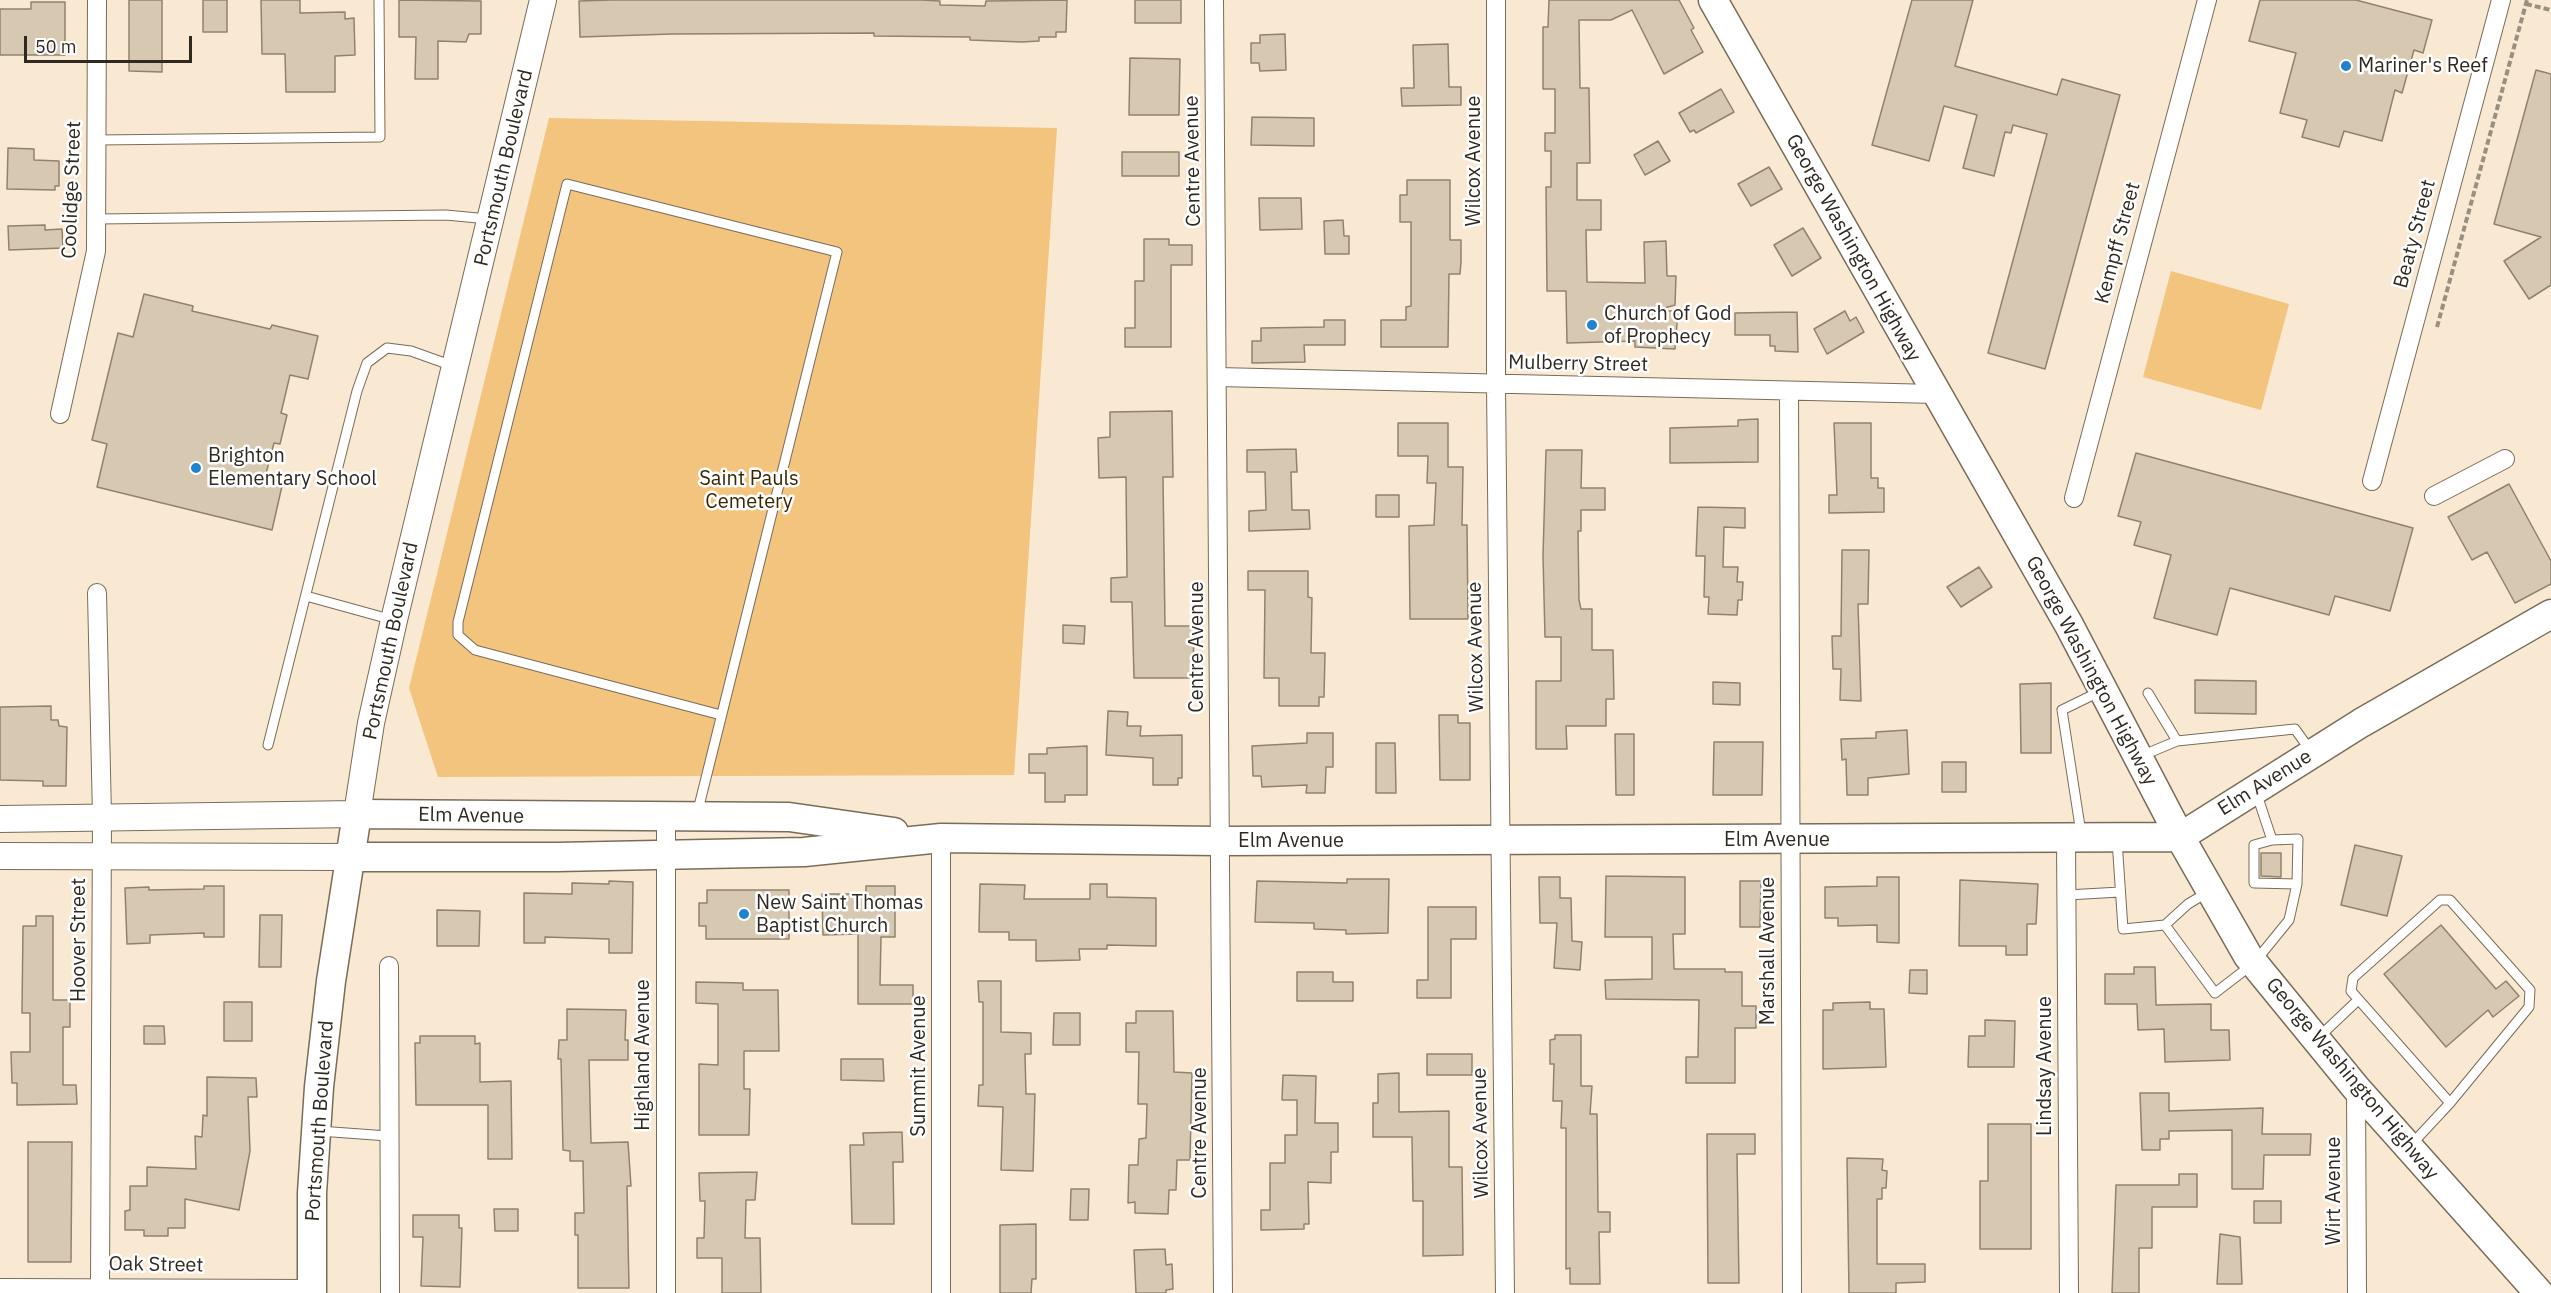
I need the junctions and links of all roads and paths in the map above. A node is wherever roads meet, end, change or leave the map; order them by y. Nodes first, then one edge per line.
1 (97, 0) edge
2 (380, 0) edge
3 (543, 0) edge
4 (1214, 0) edge
5 (1496, 0) edge
6 (1713, 0) edge
7 (2207, 0) edge
8 (2501, 0) edge
9 (2527, 2) edge
10 (2551, 10) edge
11 (97, 140) junction
12 (98, 219) junction
13 (492, 220) junction
14 (2437, 327) dead end
15 (455, 367) junction
16 (1218, 377) junction
17 (1496, 384) junction
18 (1789, 392) junction
19 (1936, 394) junction
20 (60, 414) dead end
21 (2505, 459) dead end
22 (2372, 481) dead end
23 (2434, 496) dead end
24 (2074, 498) dead end
25 (97, 593) dead end
26 (306, 596) junction
27 (2551, 614) edge
28 (394, 620) junction
29 (2103, 691) junction
30 (2148, 693) dead end
31 (722, 715) junction
32 (2177, 741) junction
33 (268, 745) dead end
34 (2313, 753) junction
35 (2139, 758) junction
36 (2255, 790) junction
37 (357, 814) junction
38 (102, 816) junction
39 (666, 816) junction
40 (696, 816) junction
41 (0, 819) edge
42 (2116, 837) junction
43 (2180, 837) junction
44 (941, 838) junction
45 (2074, 838) junction
46 (1501, 840) junction
47 (1790, 840) junction
48 (2272, 840) junction
49 (1221, 842) junction
50 (666, 855) junction
51 (0, 856) edge
52 (350, 857) junction
53 (102, 858) junction
54 (2297, 884) junction
55 (2211, 891) junction
56 (2120, 892) junction
57 (2067, 895) junction
58 (2165, 925) junction
59 (2253, 963) junction
60 (389, 966) dead end
61 (2357, 1001) junction
62 (2317, 1040) junction
63 (2356, 1088) junction
64 (2450, 1103) junction
65 (316, 1131) junction
66 (388, 1136) junction
67 (2409, 1147) junction
68 (100, 1287) junction
69 (0, 1288) edge
70 (312, 1291) edge
71 (390, 1293) edge
72 (666, 1293) edge
73 (941, 1293) edge
74 (1223, 1293) edge
75 (1505, 1293) edge
76 (1792, 1293) edge
77 (2069, 1293) edge
78 (2357, 1293) edge
79 (2539, 1293) edge

1 - 11 street, Coolidge Street
2 - 11 lane
3 - 13 main road, Portsmouth Boulevard
4 - 16 street, Centre Avenue
5 - 17 street, Wilcox Avenue
6 - 19 main road, George Washington Highway
7 - 24 street, Kempff Street
8 - 22 street, Beaty Street
9 - 10 path
9 - 14 path
11 - 12 street, Coolidge Street
12 - 13 lane
12 - 20 street, Coolidge Street
13 - 15 main road, Portsmouth Boulevard
15 - 26 lane
15 - 28 main road, Portsmouth Boulevard
16 - 17 street, Mulberry Street
16 - 49 street, Centre Avenue
17 - 18 street, Mulberry Street
17 - 46 street, Wilcox Avenue
18 - 19 street, Mulberry Street
18 - 47 street, Marshall Avenue
19 - 29 main road, George Washington Highway
21 - 23 street
25 - 38 street, Hoover Street
26 - 28 lane
26 - 33 lane
27 - 34 main road, Elm Avenue
28 - 37 main road, Portsmouth Boulevard
29 - 35 main road, George Washington Highway
29 - 45 lane
30 - 32 lane
31 - 31 lane
31 - 40 lane
32 - 34 lane
32 - 35 lane
34 - 36 main road, Elm Avenue
35 - 43 main road, George Washington Highway
36 - 43 main road, Elm Avenue
36 - 48 lane
37 - 38 main road, Elm Avenue
37 - 39 main road, Elm Avenue
37 - 52 main road, Portsmouth Boulevard
38 - 41 main road, Elm Avenue
38 - 53 street, Hoover Street
39 - 40 main road, Elm Avenue
39 - 50 street, Highland Avenue
40 - 44 main road, Elm Avenue
42 - 43 main road, Elm Avenue
42 - 45 main road, Elm Avenue
42 - 56 lane
43 - 55 main road, George Washington Highway
44 - 49 main road, Elm Avenue
44 - 50 main road, Elm Avenue
44 - 73 street, Summit Avenue
45 - 47 main road, Elm Avenue
45 - 57 street, Lindsay Avenue
46 - 47 main road, Elm Avenue
46 - 49 main road, Elm Avenue
46 - 75 street, Wilcox Avenue
47 - 76 street, Marshall Avenue
48 - 54 lane
48 - 54 lane
49 - 74 street, Centre Avenue
50 - 52 main road, Elm Avenue
50 - 72 street, Highland Avenue
51 - 53 main road, Elm Avenue
52 - 53 main road, Elm Avenue
52 - 65 main road, Portsmouth Boulevard
53 - 68 street, Hoover Street
54 - 59 lane
55 - 58 lane
55 - 59 main road, George Washington Highway
56 - 57 lane
56 - 58 lane
57 - 77 street, Lindsay Avenue
58 - 59 lane
59 - 62 main road, George Washington Highway
60 - 66 street
61 - 62 lane
61 - 64 lane
61 - 64 lane
62 - 63 main road, George Washington Highway
63 - 67 main road, George Washington Highway
63 - 78 street, Wirt Avenue
64 - 67 lane
65 - 66 lane
65 - 70 main road, Portsmouth Boulevard
66 - 71 street
67 - 79 main road, George Washington Highway
68 - 69 street, Oak Street
68 - 70 street, Oak Street

